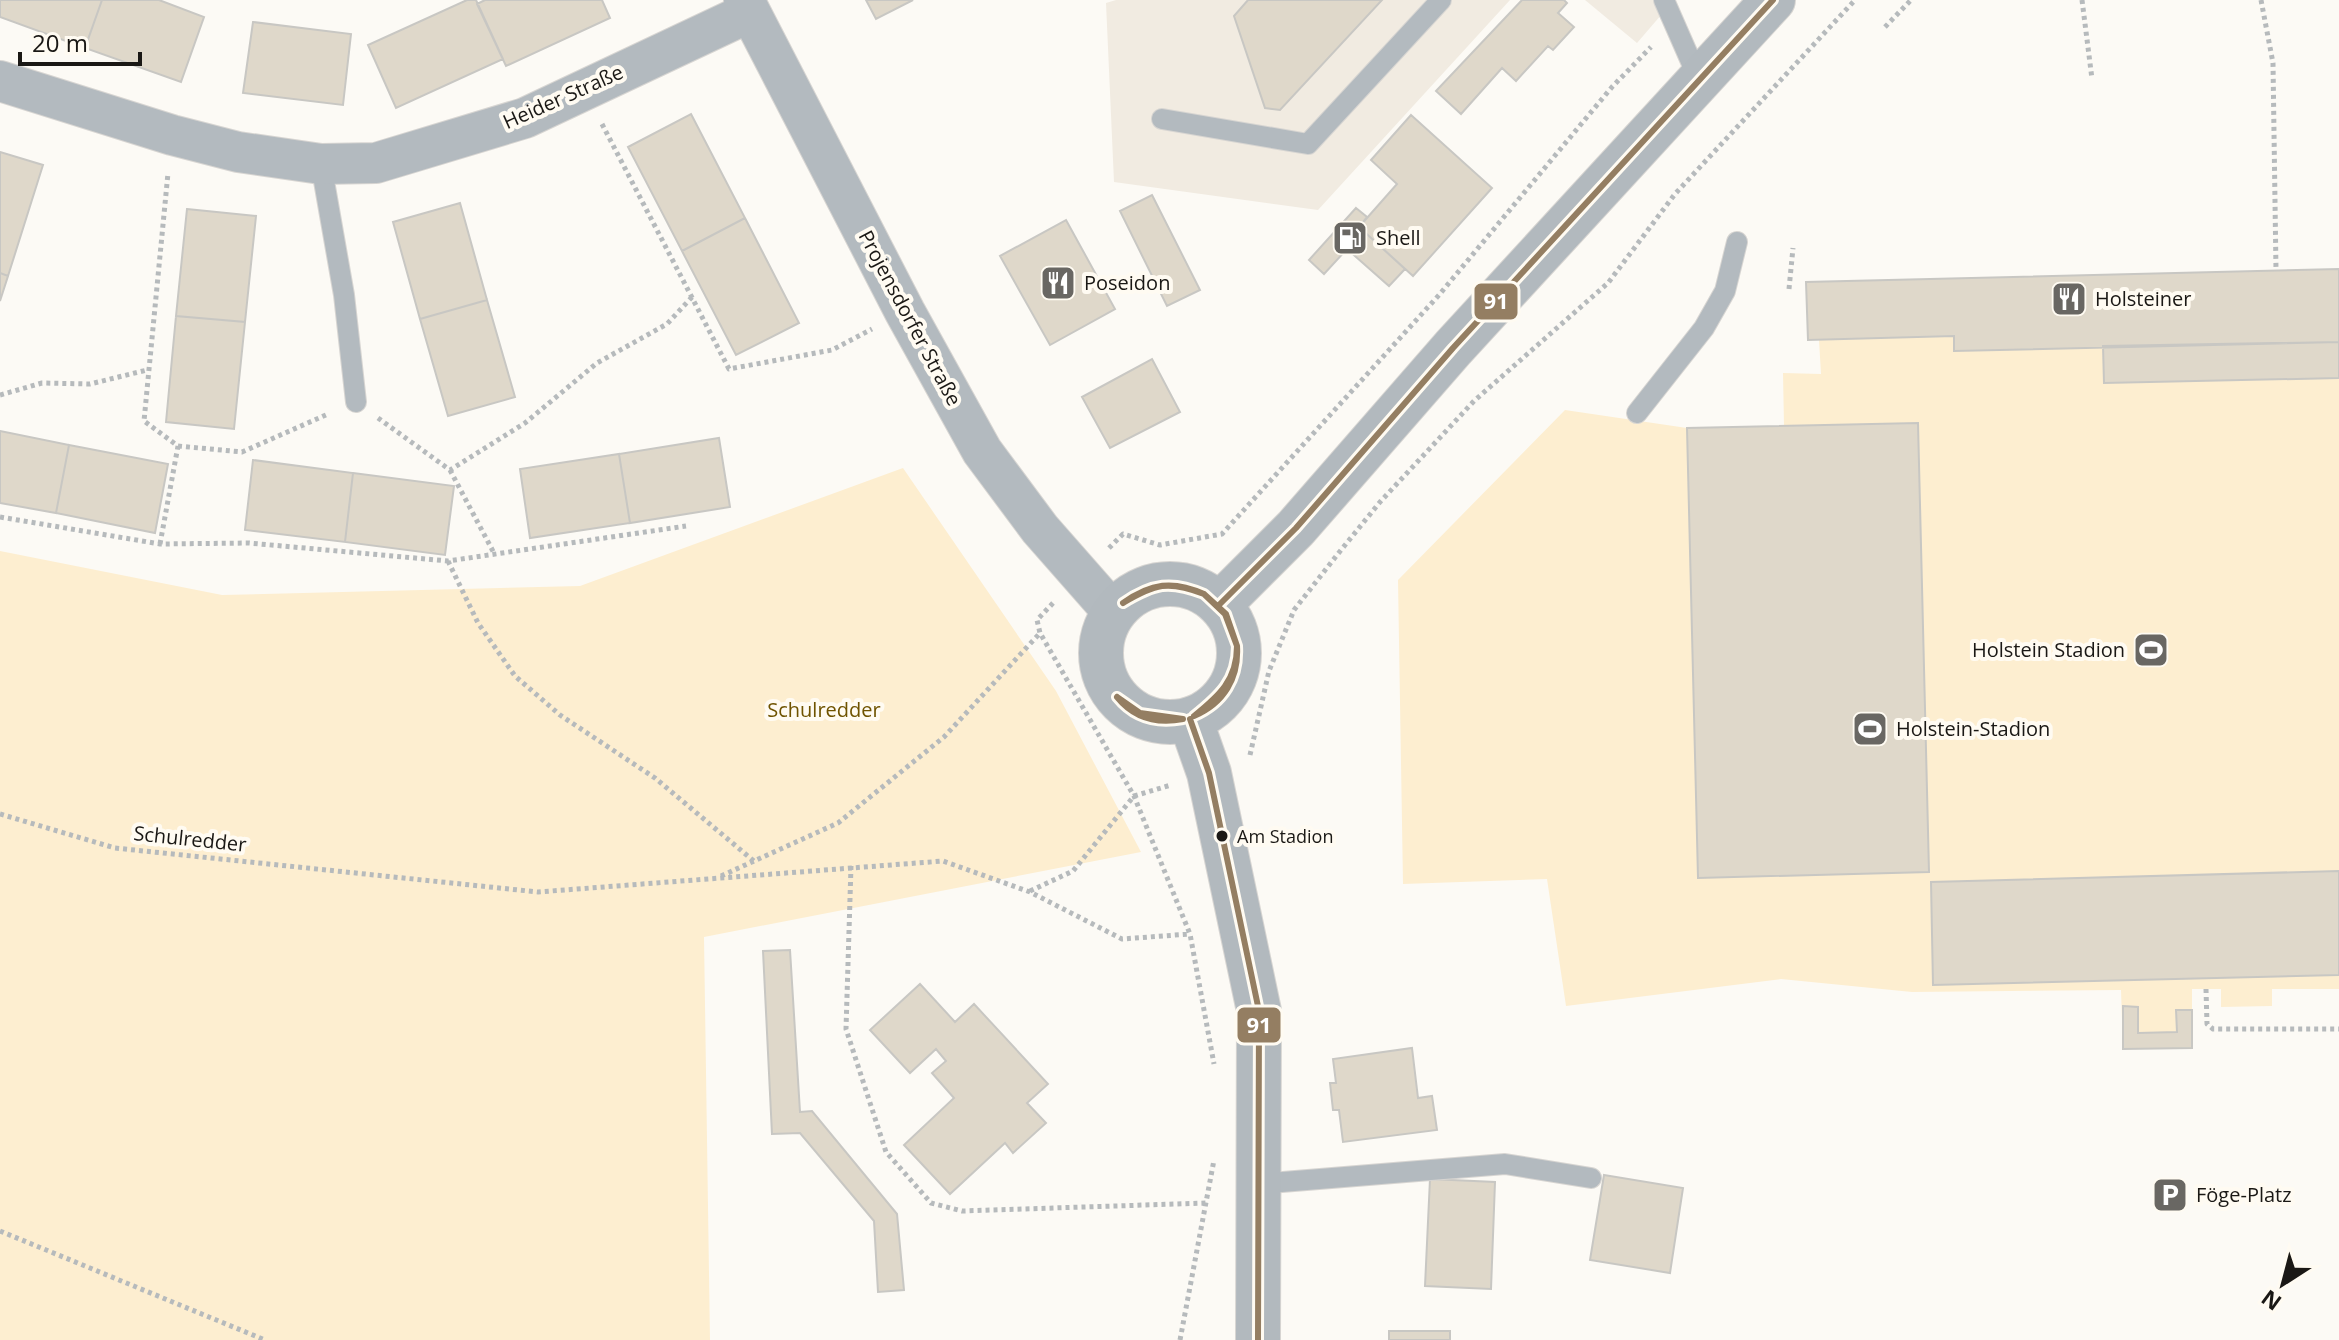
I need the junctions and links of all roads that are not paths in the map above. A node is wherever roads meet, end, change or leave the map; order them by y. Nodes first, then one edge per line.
1 (1441, 0) edge
2 (1664, 0) edge
3 (1773, 0) edge
4 (747, 6) edge
5 (0, 81) edge
6 (1700, 82) junction
7 (1162, 119) dead end
8 (321, 164) junction
9 (1737, 242) dead end
10 (356, 402) road end
11 (1637, 413) dead end
12 (1220, 604) junction
13 (1113, 612) junction
14 (1190, 719) junction
15 (1591, 1178) dead end
16 (1258, 1184) junction
17 (1250, 1339) edge

1 - 7 lane
2 - 6 lane
3 - 6 street
4 - 8 street, Heider Straße
4 - 13 street, Projensdorfer Straße
5 - 8 street, Heider Straße
6 - 12 street
8 - 10 lane
9 - 11 lane
12 - 13 street
12 - 14 street
13 - 14 street
14 - 16 street
15 - 16 lane
16 - 17 street

